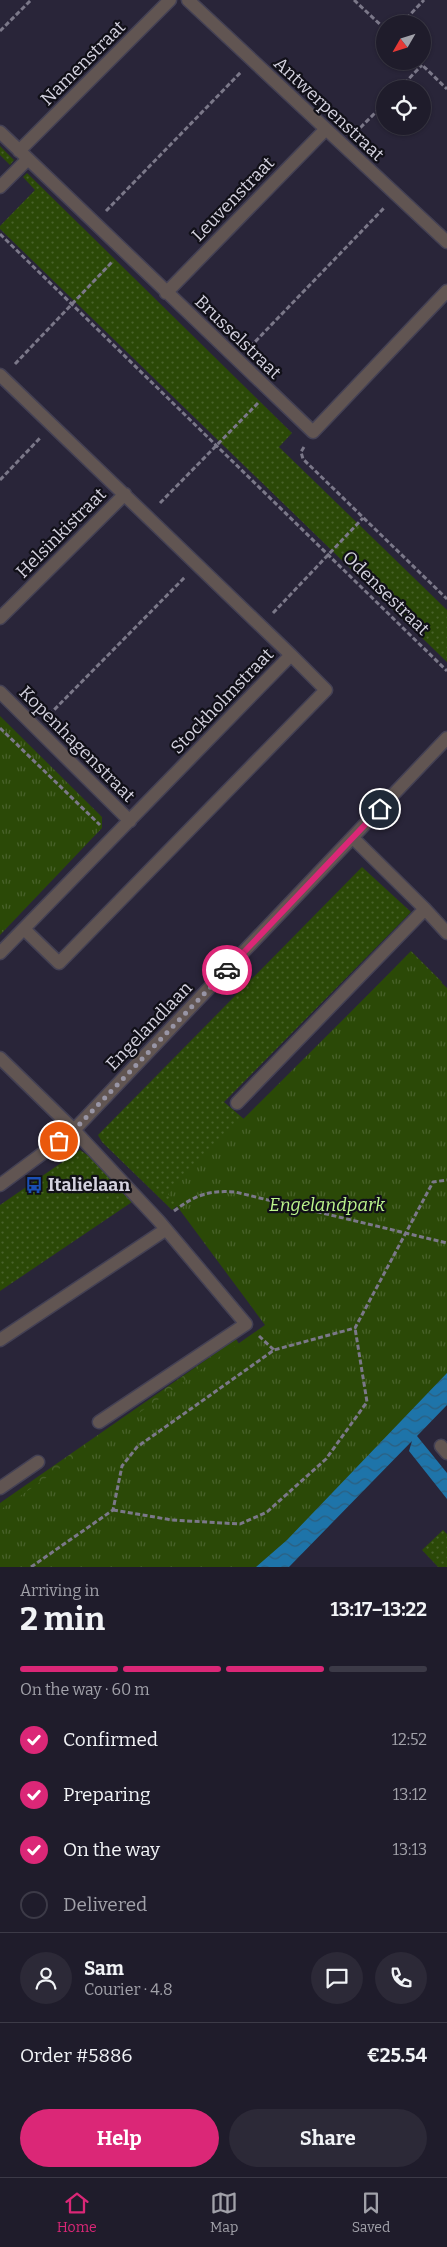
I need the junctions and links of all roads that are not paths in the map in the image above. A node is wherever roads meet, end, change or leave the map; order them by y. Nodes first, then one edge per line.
1 (170, 0) edge
2 (188, 0) edge
3 (325, 130) junction
4 (0, 132) edge
5 (24, 155) junction
6 (0, 187) edge
7 (447, 242) edge
8 (447, 291) edge
9 (166, 292) junction
10 (1, 376) edge
11 (125, 494) junction
12 (0, 618) edge
13 (291, 655) junction
14 (0, 692) edge
15 (447, 738) edge
16 (130, 820) junction
17 (353, 838) junction
18 (426, 909) junction
19 (24, 929) junction
20 (447, 933) edge
21 (0, 953) edge
22 (0, 1058) edge
23 (237, 1103) dead end
24 (74, 1130) junction
25 (0, 1185) edge
26 (162, 1226) junction
27 (0, 1340) edge
28 (99, 1422) dead end
29 (38, 1462) dead end
30 (0, 1488) edge

1 - 5 street, Namenstraat
2 - 3 street, Antwerpenstraat
3 - 7 street, Antwerpenstraat
3 - 9 street, Leuvenstraat
4 - 5 street, Brusselstraat
5 - 6 street, Namenstraat
5 - 9 street, Brusselstraat
8 - 9 street, Brusselstraat
10 - 11 street, Stockholmstraat
11 - 12 street, Helsinkistraat
11 - 13 street, Stockholmstraat
13 - 16 street, Stockholmstraat
13 - 19 street
14 - 16 street, Kopenhagenstraat
15 - 17 street, Engelandlaan
16 - 19 street, Stockholmstraat
17 - 18 street
17 - 24 street, Engelandlaan
18 - 20 street
18 - 23 street
19 - 21 street, Stockholmstraat
22 - 24 street
24 - 25 street, Engelandlaan
24 - 26 street
26 - 27 street
26 - 28 street
29 - 30 street

